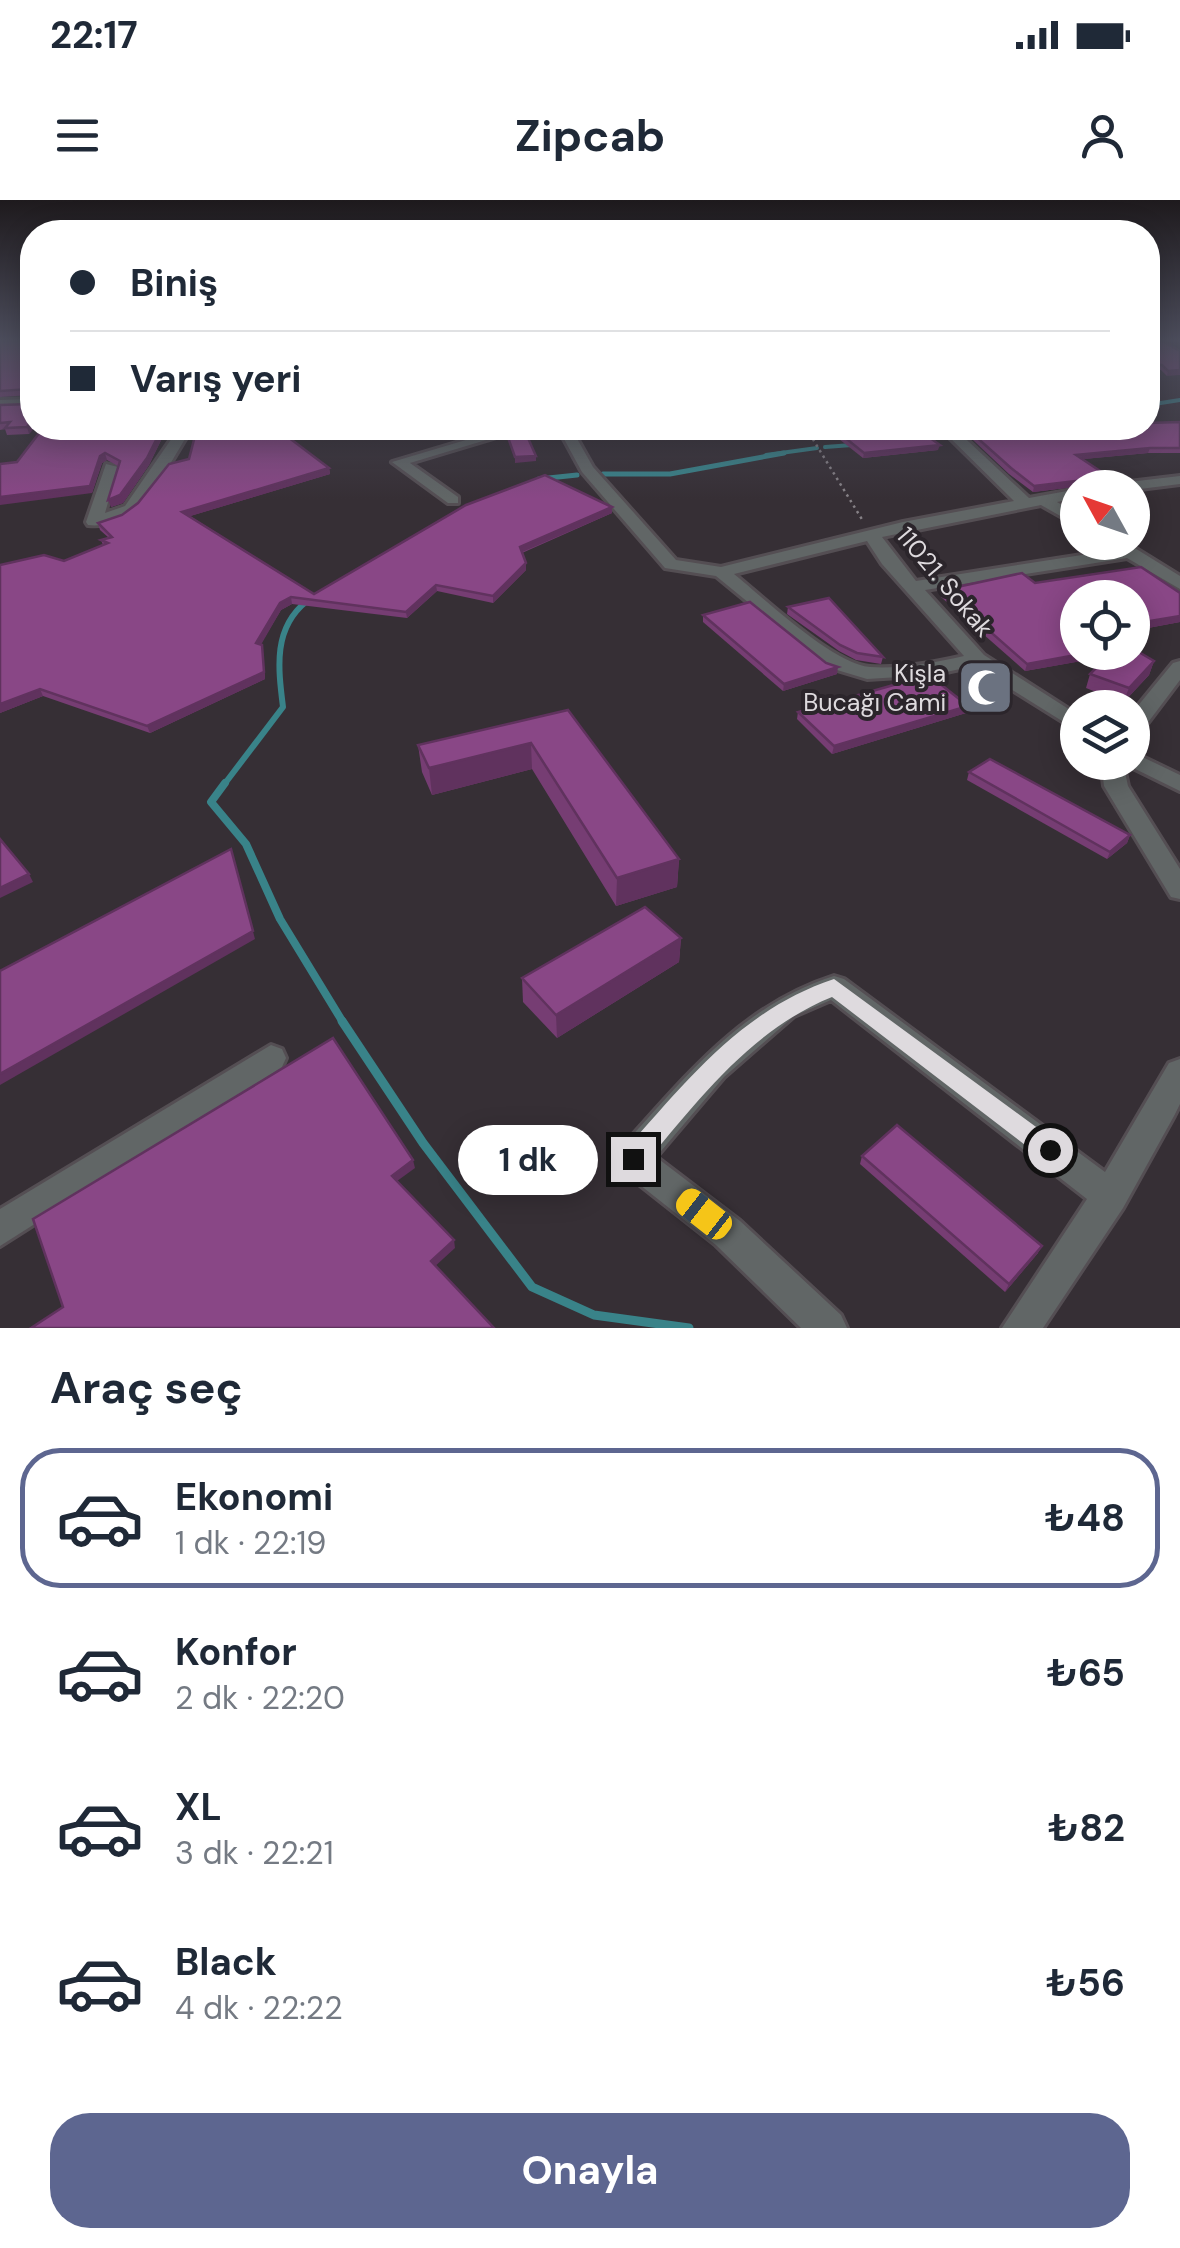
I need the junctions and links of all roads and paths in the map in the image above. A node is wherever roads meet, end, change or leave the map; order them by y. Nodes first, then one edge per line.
1 (176, 440) edge
2 (477, 440) edge
3 (571, 440) edge
4 (812, 440) edge
5 (959, 440) edge
6 (112, 468) edge
7 (1180, 480) edge
8 (1150, 484) edge
9 (1060, 495) edge
10 (1032, 499) junction
11 (454, 500) dead end
12 (1060, 512) edge
13 (874, 538) junction
14 (1084, 560) edge
15 (1141, 560) edge
16 (722, 572) junction
17 (1180, 584) edge
18 (912, 587) junction
19 (977, 659) junction
20 (1180, 668) edge
21 (1150, 706) edge
22 (1060, 713) edge
23 (1150, 769) edge
24 (1115, 780) edge
25 (1180, 784) edge
26 (1180, 890) edge
27 (272, 1058) dead end
28 (1180, 1072) edge
29 (1111, 1197) junction
30 (0, 1229) edge
31 (828, 1328) edge
32 (1020, 1328) edge

1 - 6 street
2 - 11 street
3 - 16 street
4 - 13 path
5 - 10 street
7 - 8 street
9 - 10 street
10 - 12 street
10 - 13 street
13 - 16 street
13 - 18 street, 11021. Sokak
14 - 18 street
15 - 17 street
16 - 19 street
18 - 19 street, 11021. Sokak
19 - 22 street, 11021. Sokak
20 - 21 street
23 - 25 street
24 - 26 street
27 - 30 street
28 - 29 street
29 - 31 street
29 - 32 street

